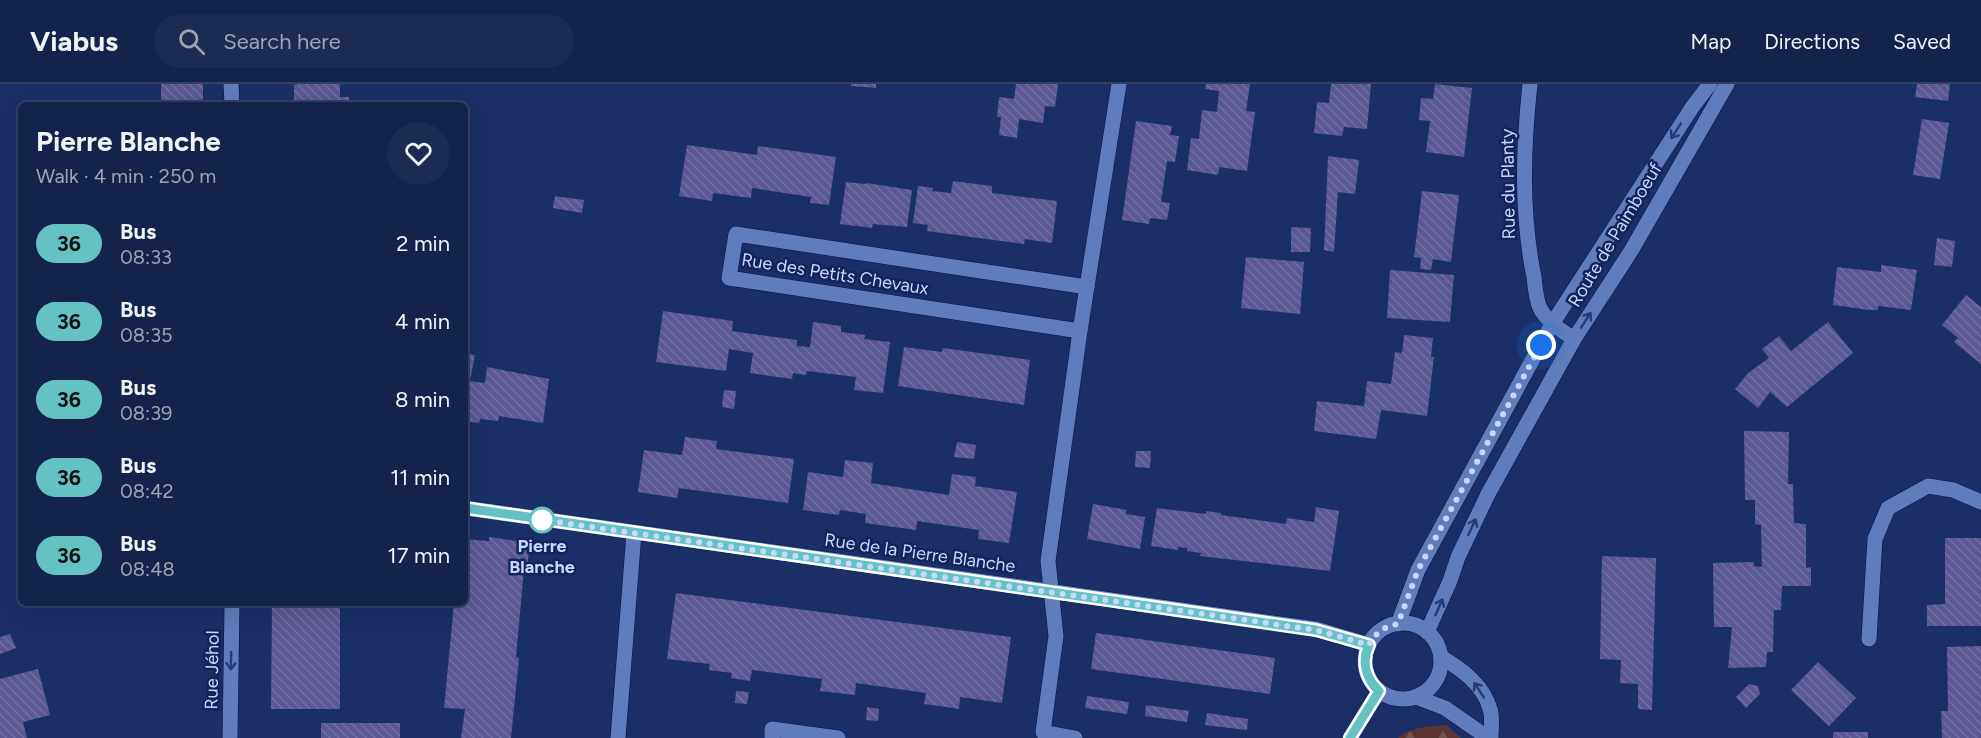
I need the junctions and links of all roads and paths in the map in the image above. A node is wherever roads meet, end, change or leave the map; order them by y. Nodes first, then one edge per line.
1 (231, 84) edge
2 (1119, 84) edge
3 (1530, 84) edge
4 (1710, 84) edge
5 (1727, 84) edge
6 (231, 102) edge
7 (1087, 287) junction
8 (1552, 324) junction
9 (1080, 331) junction
10 (1574, 339) junction
11 (1981, 502) edge
12 (468, 508) edge
13 (634, 533) junction
14 (1051, 591) junction
15 (232, 606) edge
16 (1398, 624) junction
17 (1427, 632) junction
18 (1869, 639) dead end
19 (1369, 645) junction
20 (1441, 657) junction
21 (1379, 691) junction
22 (1416, 697) junction
23 (1041, 735) edge
24 (230, 738) edge
25 (618, 738) edge
26 (772, 738) edge
27 (838, 738) edge
28 (1075, 738) edge
29 (1350, 738) edge
30 (1490, 738) edge

1 - 6 street
2 - 7 street
3 - 8 street, Rue du Planty
4 -> 8 street, Route de Paimboeuf
10 -> 5 street, Route de Paimboeuf
7 - 9 street
7 - 9 street, Rue des Petits Chevaux
8 - 10 street, Rue du Planty
8 - 16 street, Route de Paimboeuf
9 - 14 street
17 -> 10 street, Route de Paimboeuf
11 - 18 street
12 - 13 street, Rue de la Pierre Blanche
13 - 14 street, Rue de la Pierre Blanche
13 - 25 street
14 - 19 street, Rue de la Pierre Blanche
14 - 23 street
15 -> 24 street, Rue Jéhol
16 - 17 street
16 - 19 street
17 - 20 street
19 - 21 street
20 - 22 street
30 -> 20 street
21 - 22 street
21 - 29 street
22 - 30 street
23 - 28 street
26 - 27 street

